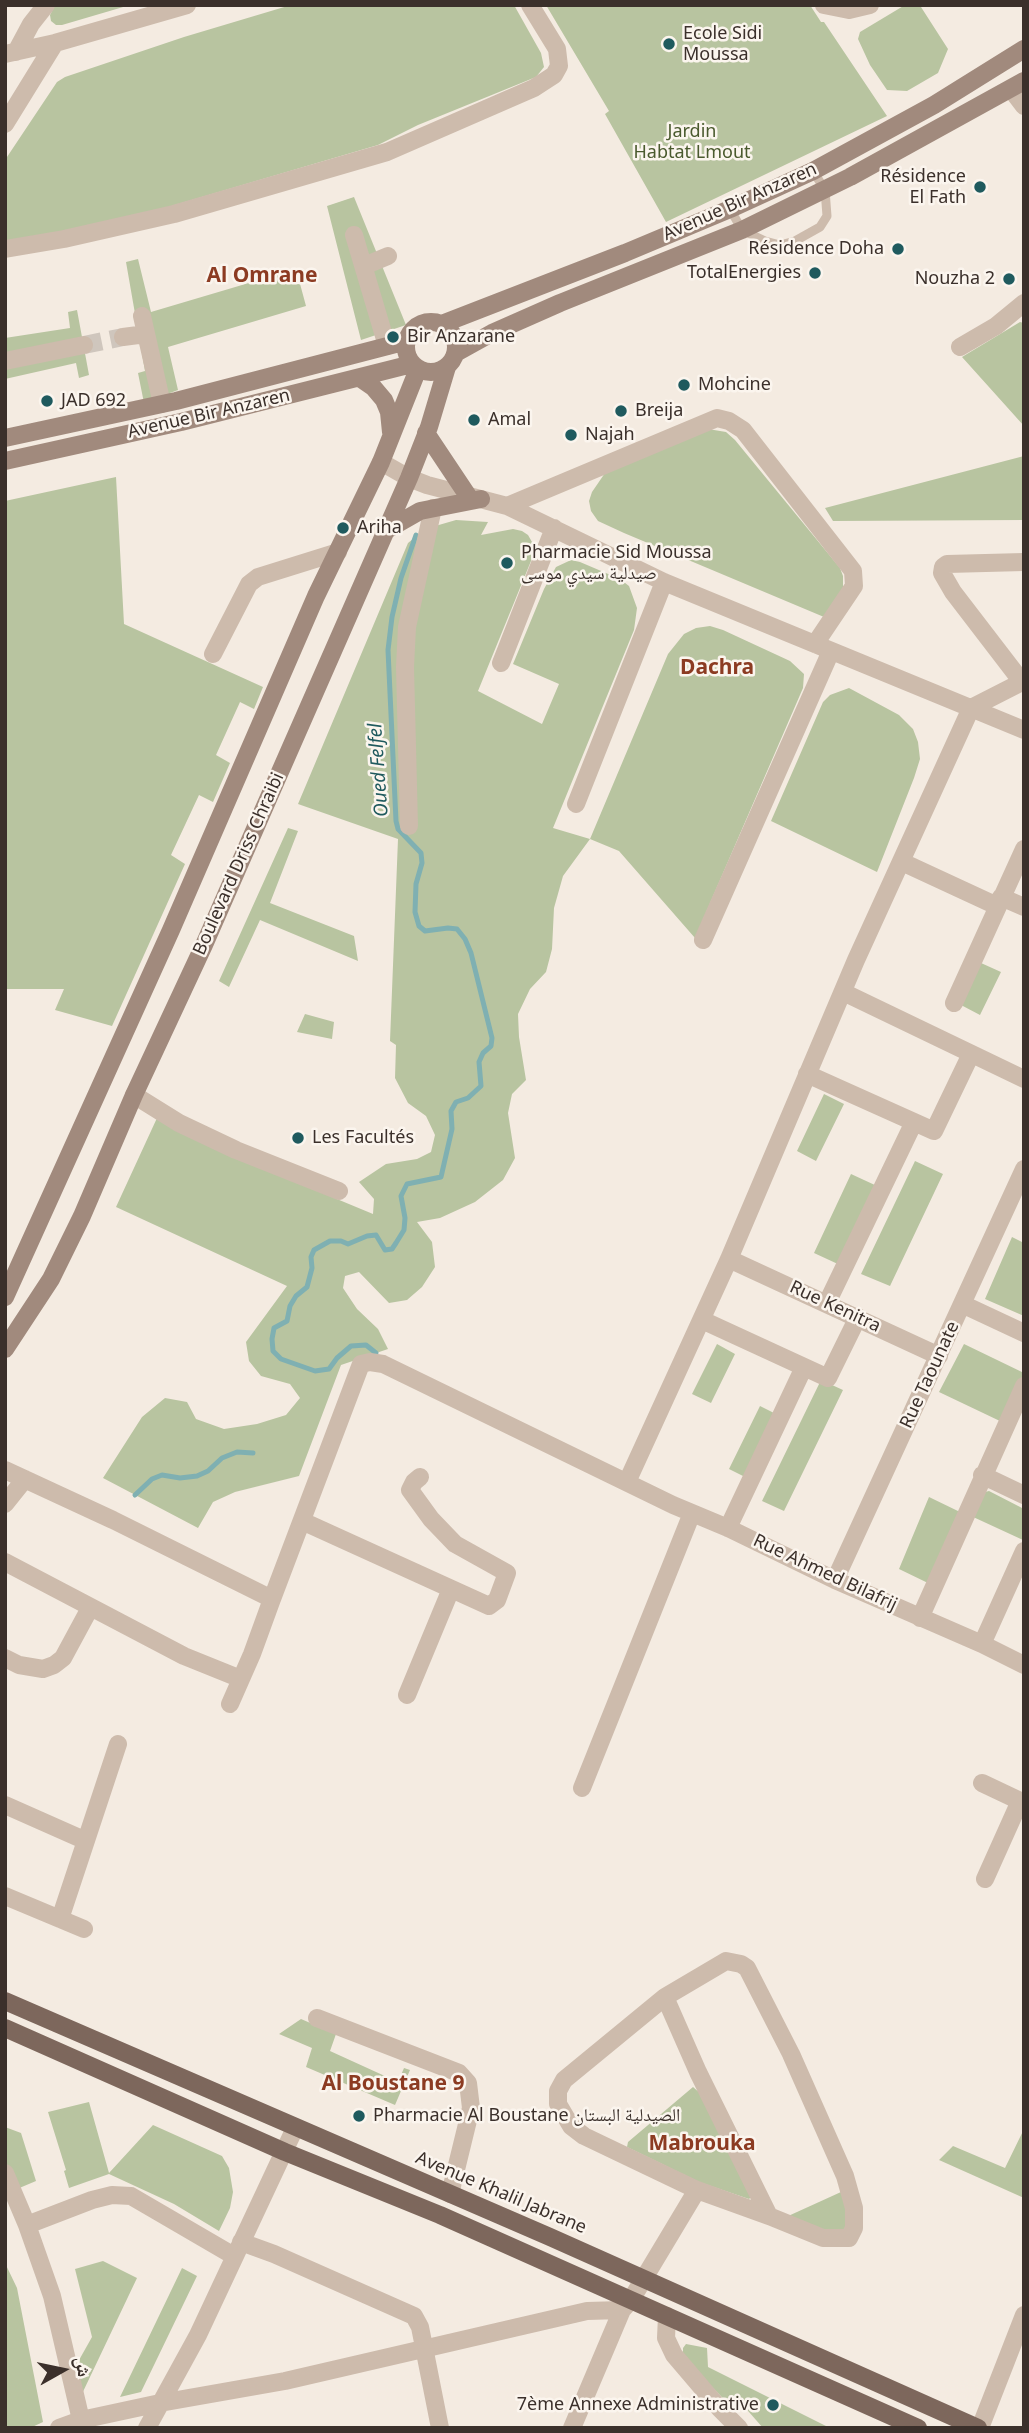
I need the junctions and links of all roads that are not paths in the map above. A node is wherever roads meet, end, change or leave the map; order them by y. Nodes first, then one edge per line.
1 (46, 5) edge
2 (187, 5) edge
3 (530, 5) edge
4 (824, 5) edge
5 (870, 5) edge
6 (149, 11) edge
7 (55, 43) junction
8 (1024, 49) edge
9 (10, 53) edge
10 (1018, 85) edge
11 (1024, 106) edge
12 (5, 124) edge
13 (813, 171) junction
14 (825, 190) junction
15 (730, 209) junction
16 (742, 230) junction
17 (354, 235) dead end
18 (5, 249) edge
19 (388, 256) dead end
20 (363, 266) junction
21 (1024, 303) edge
22 (442, 324) junction
23 (123, 337) tunnel mouth
24 (407, 341) junction
25 (83, 345) tunnel mouth
26 (387, 346) junction
27 (960, 347) dead end
28 (451, 360) junction
29 (5, 361) edge
30 (415, 366) junction
31 (360, 378) junction
32 (162, 404) junction
33 (426, 433) junction
34 (391, 434) junction
35 (5, 438) edge
36 (5, 461) edge
37 (381, 462) junction
38 (409, 478) junction
39 (474, 497) junction
40 (507, 506) junction
41 (433, 508) junction
42 (554, 528) junction
43 (385, 531) junction
44 (338, 552) junction
45 (1024, 562) edge
46 (664, 582) junction
47 (823, 648) junction
48 (213, 654) dead end
49 (501, 663) dead end
50 (1023, 681) edge
51 (971, 708) junction
52 (1024, 730) edge
53 (576, 804) dead end
54 (409, 826) dead end
55 (1024, 849) edge
56 (902, 862) junction
57 (999, 902) junction
58 (1024, 907) edge
59 (704, 940) dead end
60 (842, 992) junction
61 (954, 1003) dead end
62 (971, 1054) junction
63 (807, 1074) junction
64 (1024, 1079) edge
65 (134, 1095) junction
66 (914, 1122) junction
67 (1024, 1170) edge
68 (339, 1191) dead end
69 (729, 1259) junction
70 (5, 1297) edge
71 (827, 1303) junction
72 (962, 1304) junction
73 (858, 1317) junction
74 (702, 1320) junction
75 (1024, 1333) edge
76 (5, 1349) edge
77 (939, 1356) junction
78 (804, 1367) junction
79 (1024, 1386) edge
80 (5, 1470) edge
81 (982, 1475) junction
82 (421, 1477) dead end
83 (25, 1479) junction
84 (627, 1482) junction
85 (1024, 1496) edge
86 (5, 1504) edge
87 (692, 1513) junction
88 (302, 1521) junction
89 (728, 1528) junction
90 (1024, 1552) edge
91 (5, 1562) edge
92 (835, 1580) junction
93 (451, 1588) junction
94 (272, 1599) junction
95 (90, 1608) junction
96 (920, 1618) junction
97 (982, 1644) junction
98 (5, 1658) edge
99 (1024, 1665) edge
100 (241, 1679) junction
101 (407, 1695) dead end
102 (230, 1704) dead end
103 (118, 1744) dead end
104 (982, 1783) dead end
105 (582, 1788) dead end
106 (1022, 1802) edge
107 (5, 1805) edge
108 (84, 1840) junction
109 (985, 1879) dead end
110 (5, 1896) edge
111 (60, 1919) junction
112 (84, 1929) dead end
113 (666, 1997) junction
114 (5, 2001) edge
115 (317, 2018) dead end
116 (5, 2028) edge
117 (295, 2128) junction
118 (285, 2152) junction
119 (5, 2173) edge
120 (697, 2190) junction
121 (450, 2194) junction
122 (769, 2216) junction
123 (27, 2225) junction
124 (238, 2249) junction
125 (643, 2278) junction
126 (626, 2305) junction
127 (667, 2316) junction
128 (1022, 2325) edge
129 (424, 2348) junction
130 (155, 2418) edge
131 (81, 2420) junction
132 (60, 2428) edge
133 (440, 2428) edge
134 (572, 2428) edge
135 (739, 2428) edge
136 (918, 2428) edge
137 (979, 2428) edge

1 - 9 street
2 - 6 street
3 - 18 street
4 - 5 street
6 - 7 street
7 - 9 street
7 - 12 street
8 - 13 main road, Avenue Bir Anzaren
10 - 11 street
10 - 14 main road, Avenue Bir Anzaren
13 - 14 lane
13 - 15 main road, Avenue Bir Anzaren
14 - 16 main road, Avenue Bir Anzaren
14 - 16 lane
15 - 16 lane
15 - 22 main road, Avenue Bir Anzaren
16 - 28 main road, Avenue Bir Anzaren
17 - 20 street
19 - 20 street
20 - 26 street
21 - 27 street
22 - 24 main road
22 - 28 main road
23 - 32 street
24 - 26 main road, Avenue Bir Anzaren
24 - 30 main road
25 - 29 street
26 - 32 main road, Avenue Bir Anzaren
28 - 30 main road
28 - 33 main road, Boulevard Driss Chraibi
30 - 31 main road, Avenue Bir Anzaren
30 - 34 main road, Boulevard Driss Chraibi
31 - 34 main road
31 - 36 main road, Avenue Bir Anzaren
32 - 35 main road, Avenue Bir Anzaren
33 - 38 main road, Boulevard Driss Chraibi
33 - 39 main road
34 - 37 main road, Boulevard Driss Chraibi
37 - 38 street
37 - 44 main road, Boulevard Driss Chraibi
38 - 39 street
38 - 43 main road, Boulevard Driss Chraibi
39 - 40 street
39 - 41 main road
40 - 42 street
40 - 47 street
41 - 43 main road
41 - 54 street
42 - 46 street
42 - 49 street
43 - 65 main road, Boulevard Driss Chraibi
44 - 48 street
44 - 70 main road, Boulevard Driss Chraibi
45 - 50 street
46 - 47 street
46 - 53 street
47 - 51 street
47 - 59 street
50 - 51 street
51 - 52 street
51 - 56 street
55 - 57 street
56 - 57 street
56 - 60 street
57 - 58 street
57 - 61 street
60 - 62 street
60 - 63 street
62 - 64 street
62 - 66 street
63 - 66 street
63 - 69 street
65 - 68 street
65 - 76 main road, Boulevard Driss Chraibi
66 - 71 street
67 - 72 street, Rue Taounate
69 - 71 street, Rue Kenitra
69 - 74 street
71 - 73 street, Rue Kenitra
72 - 75 street
72 - 77 street, Rue Taounate
73 - 77 street, Rue Kenitra
73 - 78 street
74 - 78 street
74 - 84 street
77 - 92 street, Rue Taounate
78 - 89 street
79 - 81 street
80 - 83 street
81 - 85 street
81 - 96 street
82 - 93 street
83 - 86 street
83 - 94 street
84 - 87 street, Rue Ahmed Bilafrij
84 - 88 street, Rue Ahmed Bilafrij
87 - 89 street, Rue Ahmed Bilafrij
87 - 105 street
88 - 93 street
88 - 94 street
89 - 92 street, Rue Ahmed Bilafrij
90 - 97 street
91 - 95 street
92 - 96 street, Rue Ahmed Bilafrij
93 - 101 street
94 - 100 street
95 - 98 street
95 - 100 street
96 - 97 street, Rue Ahmed Bilafrij
97 - 99 street, Rue Ahmed Bilafrij
100 - 102 street
103 - 108 street
104 - 106 street
106 - 109 street
107 - 108 street
108 - 111 street
110 - 111 street
111 - 112 street
113 - 120 street
113 - 122 street
113 - 122 street
114 - 117 main road, Avenue Khalil Jabrane
115 - 121 street
116 - 118 main road
117 - 118 street
117 - 121 main road, Avenue Khalil Jabrane
118 - 124 street
118 - 126 main road
119 - 123 street
120 - 122 street
120 - 125 street
121 - 125 main road, Avenue Khalil Jabrane
123 - 124 street
123 - 131 street
124 - 129 street
124 - 130 street
125 - 126 street
125 - 137 main road, Avenue Khalil Jabrane
126 - 127 main road
126 - 129 street
126 - 134 street
127 - 135 street
127 - 136 main road
128 - 137 street
129 - 130 street
129 - 133 street
130 - 131 street
131 - 132 street

